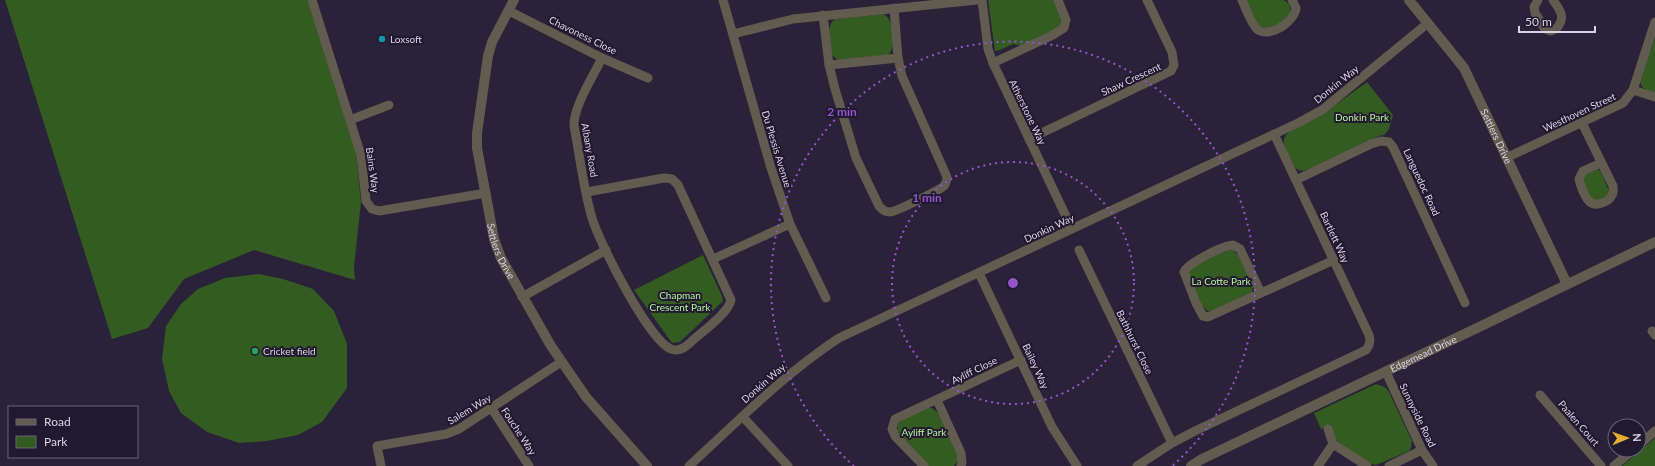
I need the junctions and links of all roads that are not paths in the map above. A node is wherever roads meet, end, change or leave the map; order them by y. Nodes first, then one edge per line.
1 (312, 0) edge
2 (514, 0) edge
3 (723, 0) edge
4 (977, 0) edge
5 (982, 0) edge
6 (1058, 0) edge
7 (1147, 0) edge
8 (1242, 0) edge
9 (1292, 0) edge
10 (1409, 0) edge
11 (1538, 0) edge
12 (1553, 0) edge
13 (894, 8) junction
14 (509, 11) junction
15 (823, 15) junction
16 (1655, 22) edge
17 (1428, 23) junction
18 (733, 34) junction
19 (602, 58) junction
20 (898, 58) junction
21 (993, 63) junction
22 (829, 65) junction
23 (648, 78) dead end
24 (1633, 90) junction
25 (1655, 97) edge
26 (389, 105) dead end
27 (350, 120) junction
28 (1582, 123) junction
29 (1274, 134) junction
30 (1029, 140) junction
31 (1508, 157) junction
32 (1601, 162) junction
33 (1296, 180) junction
34 (587, 192) junction
35 (486, 193) junction
36 (790, 224) junction
37 (1072, 229) junction
38 (1655, 242) edge
39 (606, 250) junction
40 (1079, 250) dead end
41 (713, 259) junction
42 (1334, 260) junction
43 (979, 273) junction
44 (1567, 284) junction
45 (1261, 293) junction
46 (522, 297) junction
47 (826, 298) dead end
48 (1465, 303) dead end
49 (1021, 360) junction
50 (561, 362) junction
51 (1386, 372) junction
52 (1540, 395) dead end
53 (937, 400) junction
54 (492, 409) junction
55 (743, 417) junction
56 (1328, 428) dead end
57 (1655, 431) edge
58 (1647, 438) edge
59 (1172, 443) junction
60 (1333, 444) junction
61 (1422, 450) junction
62 (1624, 458) edge
63 (381, 466) edge
64 (529, 466) edge
65 (647, 466) edge
66 (689, 466) edge
67 (788, 466) edge
68 (924, 466) edge
69 (961, 466) edge
70 (1077, 466) edge
71 (1137, 466) edge
72 (1191, 466) edge
73 (1318, 466) edge
74 (1367, 466) edge
75 (1389, 466) edge
76 (1433, 466) edge
77 (1601, 466) edge
78 (1614, 466) edge

1 - 27 street, Bains Way
2 - 14 street, Settlers Drive
3 - 18 street, Du Plessis Avenue
4 - 13 street
5 - 21 street, Atherstone Way
6 - 21 street
7 - 30 street, Shaw Crescent
8 - 9 street
10 - 17 street, Settlers Drive
11 - 12 street
13 - 15 street
13 - 20 street
14 - 19 street, Chavoness Close
14 - 35 street, Settlers Drive
15 - 18 street
15 - 22 street
16 - 24 street, Westhoven Street
17 - 29 street, Donkin Way
17 - 31 street, Settlers Drive
18 - 36 street, Du Plessis Avenue
19 - 23 street, Chavoness Close
19 - 34 street, Albany Road
20 - 22 street
20 - 22 street
21 - 30 street, Atherstone Way
24 - 25 street
24 - 28 street, Westhoven Street
26 - 27 street
27 - 35 street, Bains Way
28 - 31 street, Westhoven Street
28 - 32 street
29 - 33 street, Bartlett Way
29 - 37 street, Donkin Way
30 - 37 street, Atherstone Way
31 - 44 street, Settlers Drive
32 - 32 street
33 - 42 street, Bartlett Way
33 - 48 street, Languedoc Road
34 - 39 street, Albany Road
34 - 41 street
35 - 46 street, Settlers Drive
36 - 41 street
36 - 47 street, Du Plessis Avenue
37 - 43 street, Donkin Way
38 - 44 street, Edgemead Drive
39 - 41 street, Albany Road
39 - 46 street
40 - 59 street, Bathhurst Close
42 - 45 street
42 - 59 street, Bartlett Way
43 - 49 street, Bailey Way
43 - 55 street, Donkin Way
44 - 51 street, Edgemead Drive
45 - 45 street
46 - 50 street, Settlers Drive
49 - 53 street, Ayliff Close
49 - 70 street, Bailey Way
50 - 54 street, Salem Way
50 - 65 street, Settlers Drive
51 - 61 street, Sunnyside Road
51 - 72 street, Edgemead Drive
52 - 77 street, Paalen Court
53 - 68 street, Ayliff Close
53 - 69 street
54 - 63 street, Salem Way
54 - 64 street, Fouche Way
55 - 66 street, Donkin Way
55 - 67 street
56 - 60 street
57 - 58 street
59 - 71 street
60 - 73 street
60 - 74 street
61 - 75 street
61 - 76 street, Sunnyside Road
62 - 78 street

